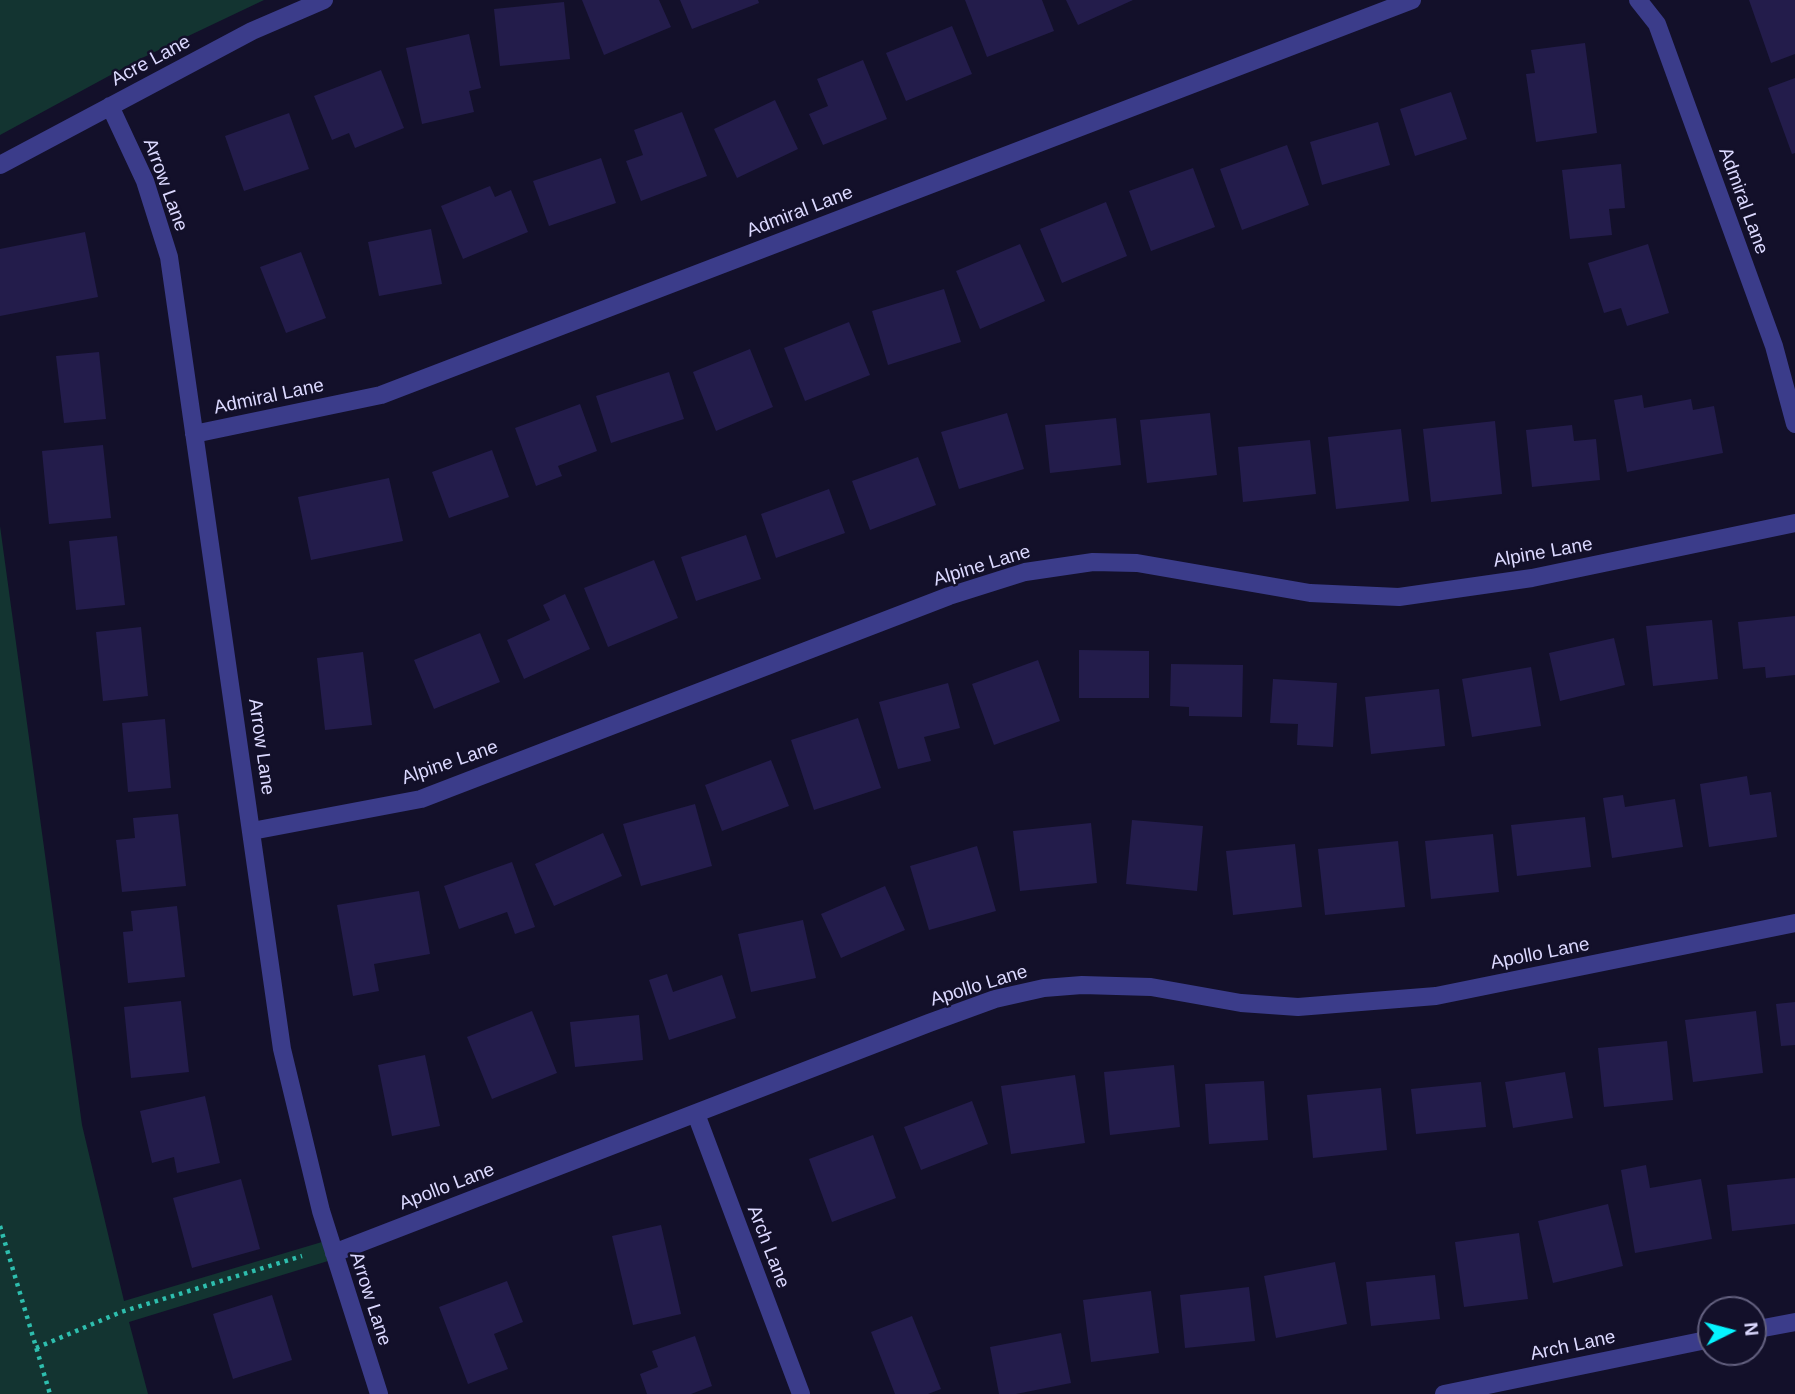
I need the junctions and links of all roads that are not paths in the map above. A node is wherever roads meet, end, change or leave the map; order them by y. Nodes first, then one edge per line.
1 (324, 0) edge
2 (1412, 0) edge
3 (1638, 0) edge
4 (110, 106) junction
5 (0, 164) edge
6 (1795, 424) edge
7 (194, 434) junction
8 (1795, 523) edge
9 (252, 831) junction
10 (1795, 923) edge
11 (696, 1114) junction
12 (334, 1254) junction
13 (1795, 1322) edge
14 (1767, 1327) edge
15 (1697, 1342) edge
16 (379, 1394) edge
17 (801, 1394) edge
18 (1444, 1394) edge

1 - 4 street, Acre Lane
2 - 7 street, Admiral Lane
3 - 6 street, Admiral Lane
4 - 5 street, Acre Lane
4 - 7 street, Arrow Lane
7 - 9 street, Arrow Lane
8 - 9 street, Alpine Lane
9 - 12 street, Arrow Lane
10 - 11 street, Apollo Lane
11 - 12 street, Apollo Lane
11 - 17 street, Arch Lane
12 - 16 street, Arrow Lane
13 - 14 street
15 - 18 street, Arch Lane

